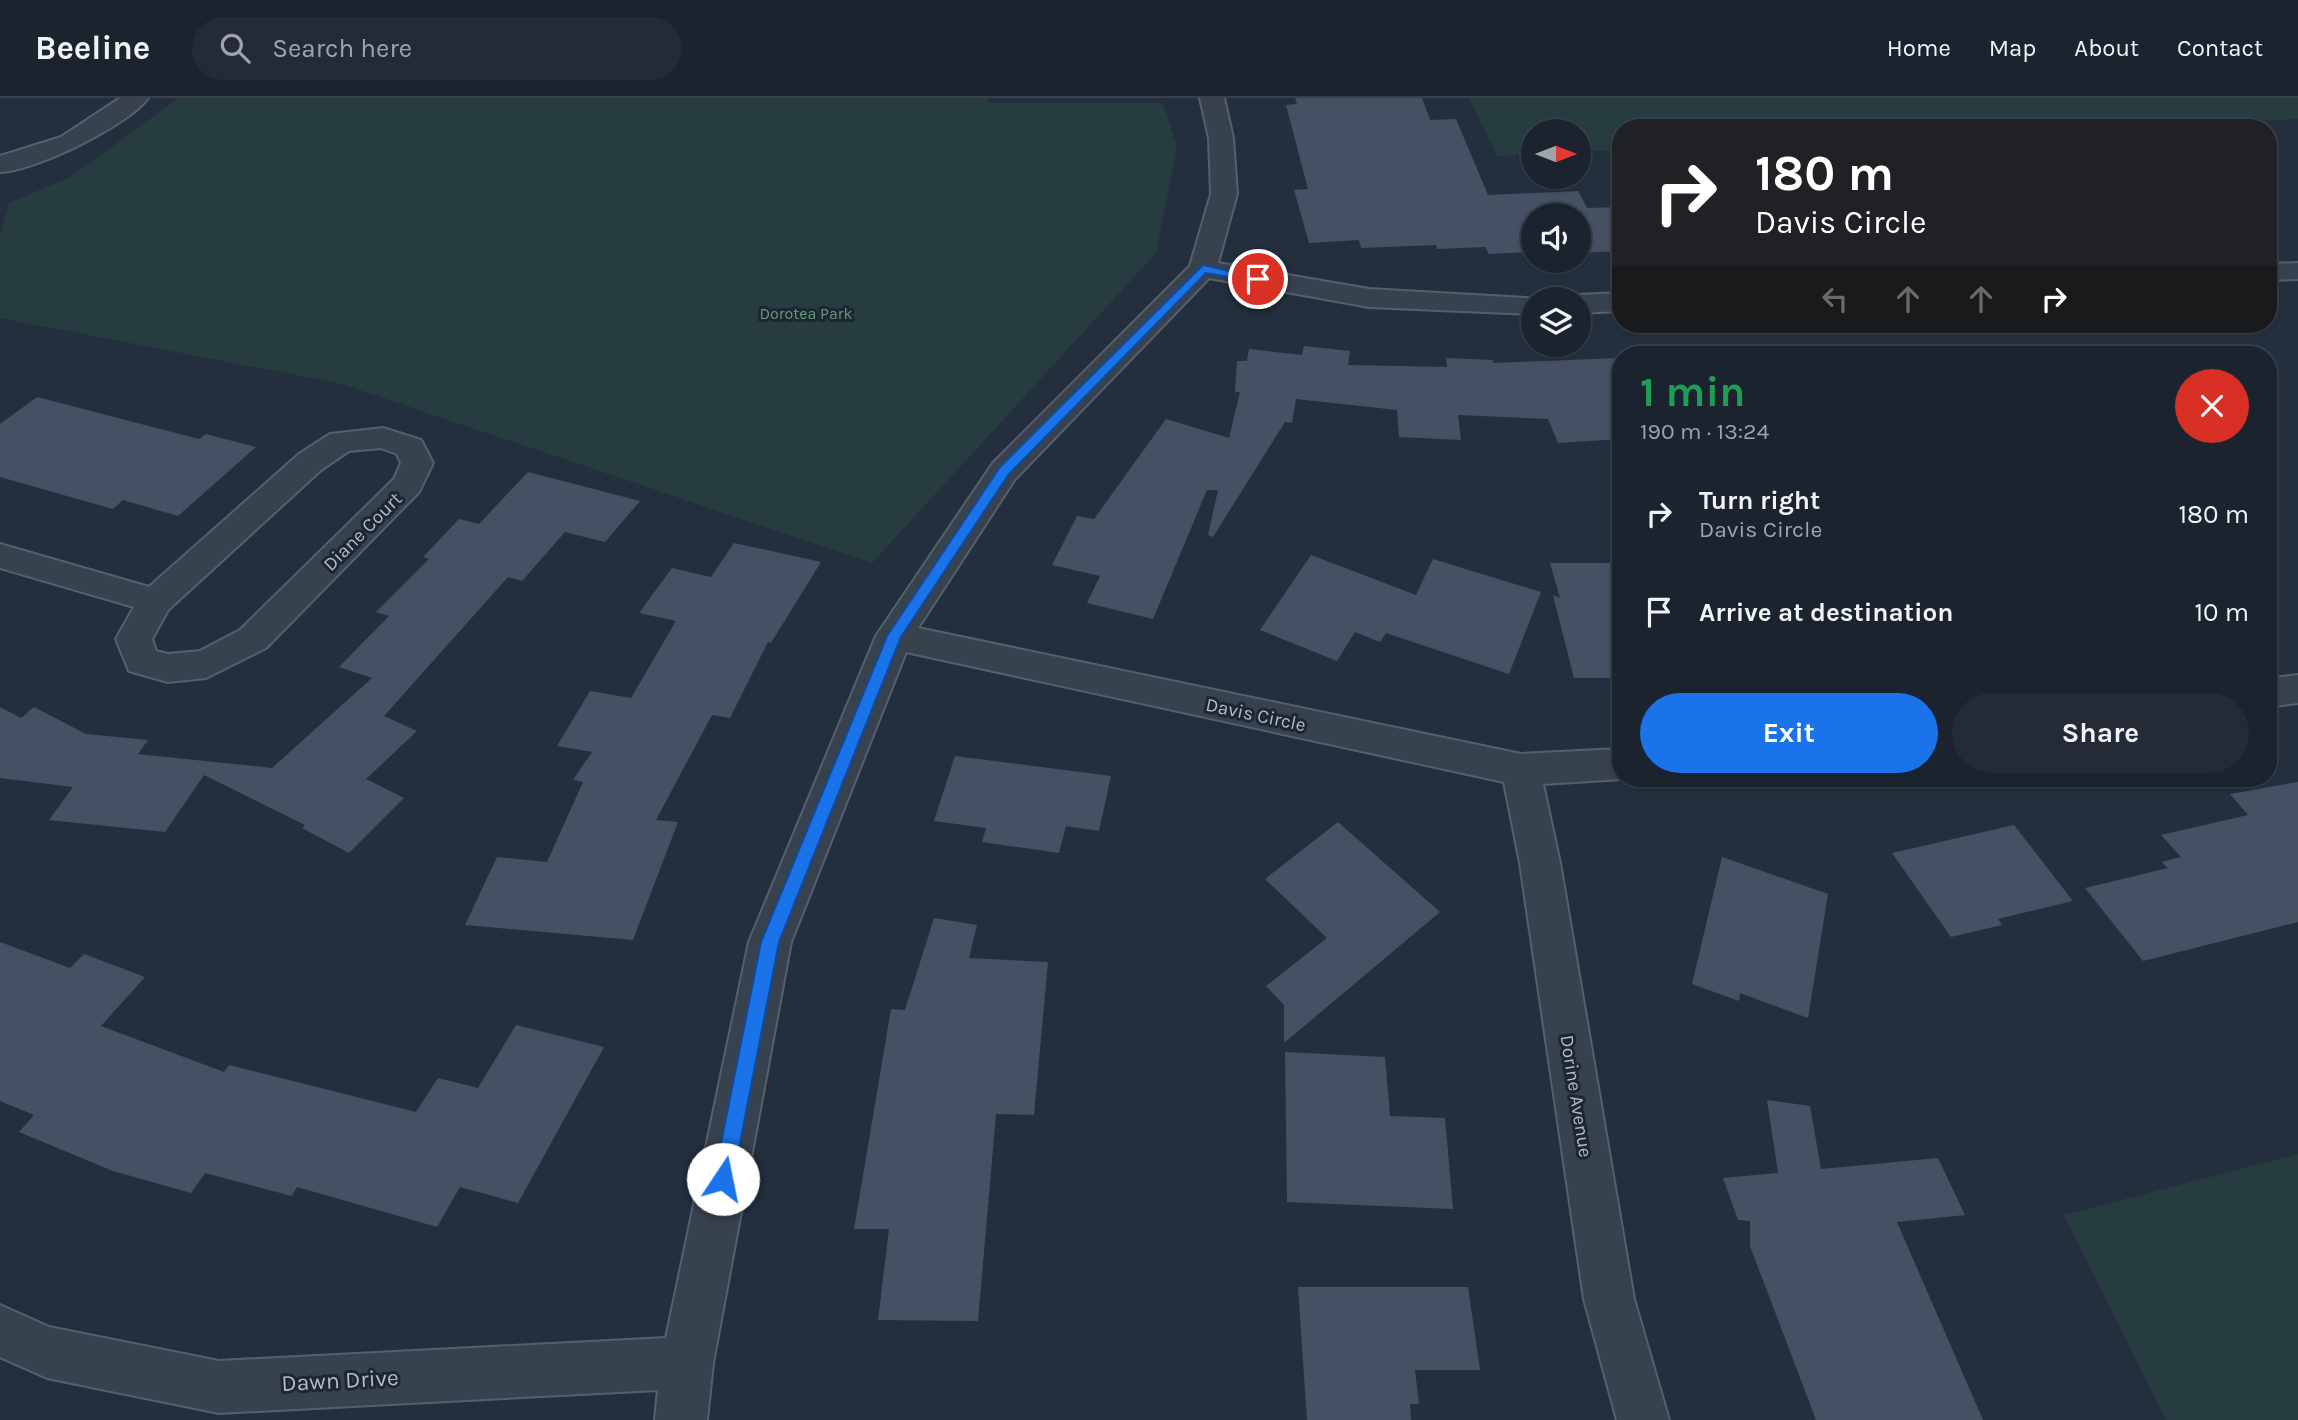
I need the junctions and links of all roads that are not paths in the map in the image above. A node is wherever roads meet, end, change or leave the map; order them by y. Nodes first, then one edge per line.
1 (136, 98) edge
2 (1212, 98) edge
3 (0, 164) edge
4 (1203, 269) junction
5 (2298, 271) edge
6 (2277, 272) edge
7 (1612, 302) edge
8 (1591, 303) edge
9 (1521, 304) edge
10 (0, 556) edge
11 (155, 601) junction
12 (894, 636) junction
13 (2298, 689) edge
14 (2277, 692) edge
15 (1612, 764) edge
16 (1521, 770) junction
17 (0, 1331) edge
18 (687, 1363) junction
19 (681, 1420) edge
20 (1643, 1420) edge

1 - 3 street
2 - 4 street
4 - 9 street
4 - 12 street
5 - 6 street
7 - 8 street
10 - 11 street
11 - 11 street, Diane Court
12 - 16 street, Davis Circle
12 - 18 street
13 - 14 street
15 - 16 street, Davis Circle
16 - 20 street, Dorine Avenue
17 - 18 street, Dawn Drive
18 - 19 street

